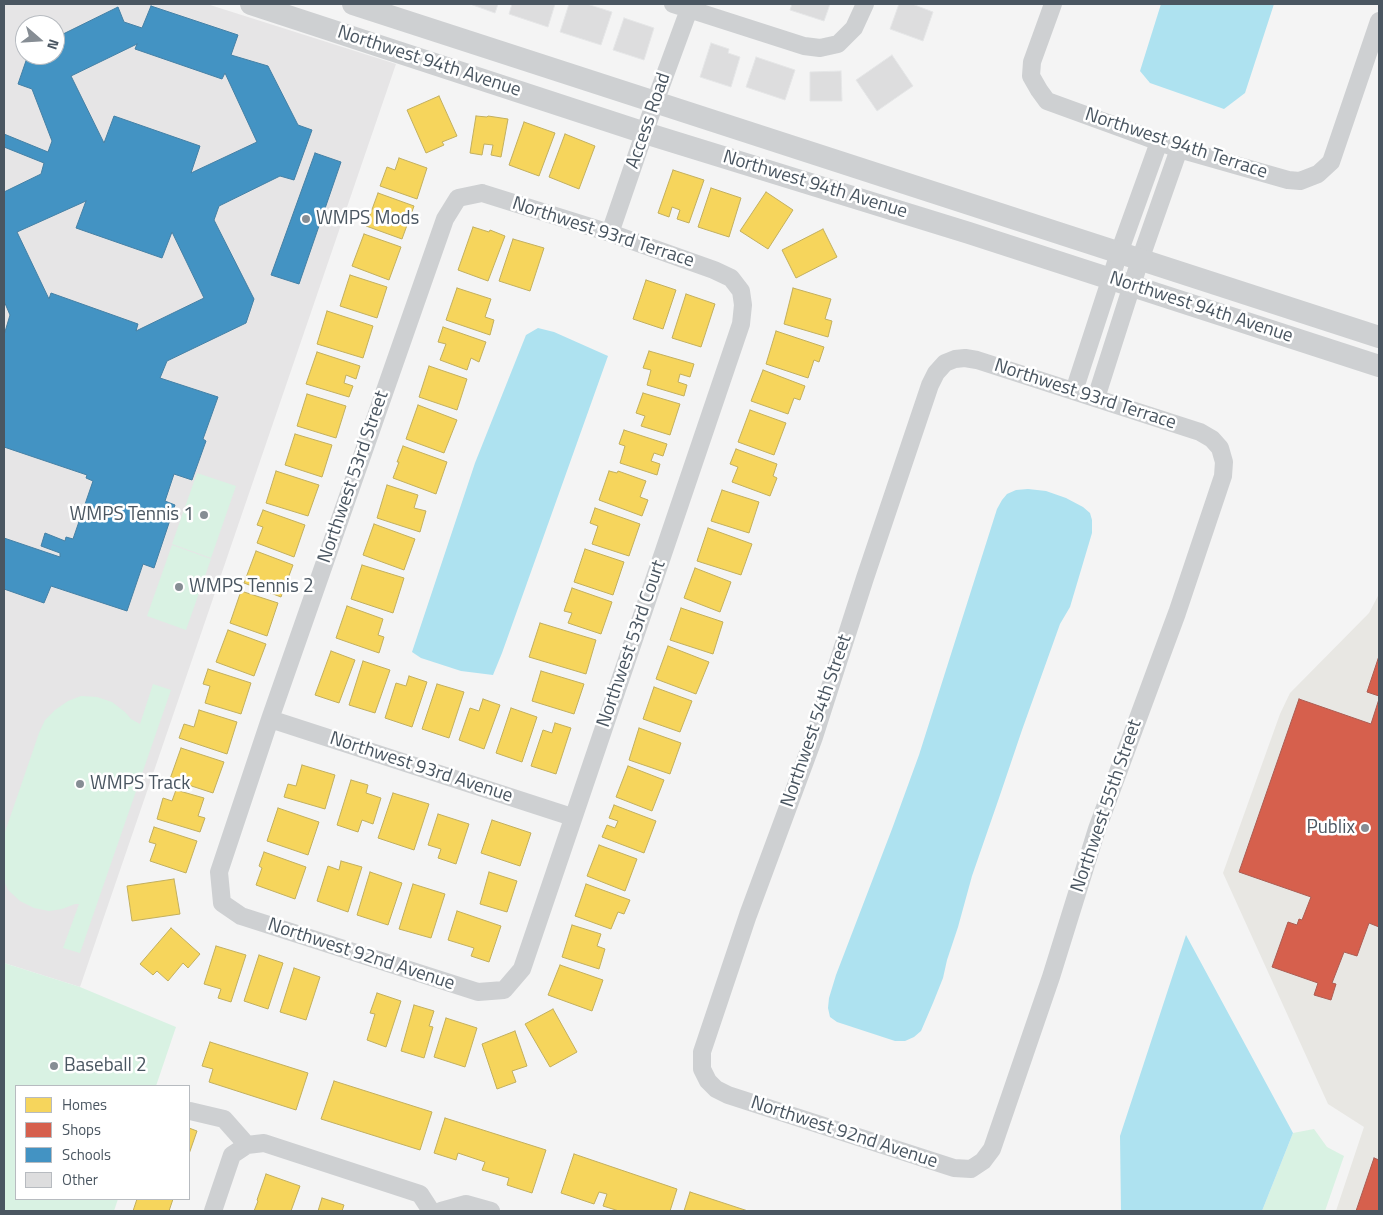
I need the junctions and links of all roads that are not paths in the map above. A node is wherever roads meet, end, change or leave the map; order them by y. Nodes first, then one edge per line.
1 (251, 4) edge
2 (354, 4) edge
3 (865, 4) edge
4 (1053, 4) edge
5 (685, 6) edge
6 (1379, 21) edge
7 (655, 102) junction
8 (645, 133) junction
9 (1158, 142) junction
10 (1179, 148) junction
11 (458, 198) joint
12 (610, 233) junction
13 (1119, 253) junction
14 (1140, 260) junction
15 (1110, 278) junction
16 (1132, 286) junction
17 (741, 291) joint
18 (1379, 337) edge
19 (945, 364) joint
20 (1379, 366) edge
21 (1074, 391) junction
22 (1096, 398) junction
23 (1220, 448) joint
24 (270, 719) junction
25 (572, 818) junction
26 (222, 903) joint
27 (504, 990) joint
28 (708, 1081) joint
29 (190, 1111) dead end
30 (247, 1145) junction
31 (983, 1161) joint
32 (212, 1211) edge
33 (431, 1211) edge
34 (441, 1211) edge
35 (491, 1211) edge

1 - 8 street, Northwest 94th Avenue
2 - 7 street, Northwest 94th Avenue
3 - 5 street
4 - 9 street, Northwest 94th Terrace
5 - 7 street, Access Road
6 - 10 street, Northwest 94th Terrace
7 - 8 street, Access Road
7 - 13 street, Northwest 94th Avenue
8 - 12 street, Access Road
8 - 15 street, Northwest 94th Avenue
9 - 10 street, Northwest 94th Terrace
9 - 13 street
10 - 14 street
11 - 12 street, Northwest 93rd Terrace
11 - 24 street, Northwest 53rd Street
12 - 17 street, Northwest 93rd Terrace
13 - 14 street, Northwest 94th Avenue
13 - 15 street
14 - 16 street
14 - 18 street, Northwest 94th Avenue
15 - 16 street, Northwest 94th Avenue
15 - 21 street
16 - 20 street, Northwest 94th Avenue
16 - 22 street
17 - 25 street, Northwest 53rd Court
19 - 21 street, Northwest 93rd Terrace
19 - 28 street, Northwest 54th Street
21 - 22 street, Northwest 93rd Terrace
22 - 23 street, Northwest 93rd Terrace
23 - 31 street, Northwest 55th Street
24 - 25 street, Northwest 93rd Avenue
24 - 26 street, Northwest 53rd Street
25 - 27 street, Northwest 53rd Court
26 - 27 street, Northwest 92nd Avenue
28 - 31 street, Northwest 92nd Avenue
29 - 30 street
30 - 32 street
30 - 33 street
34 - 35 street

